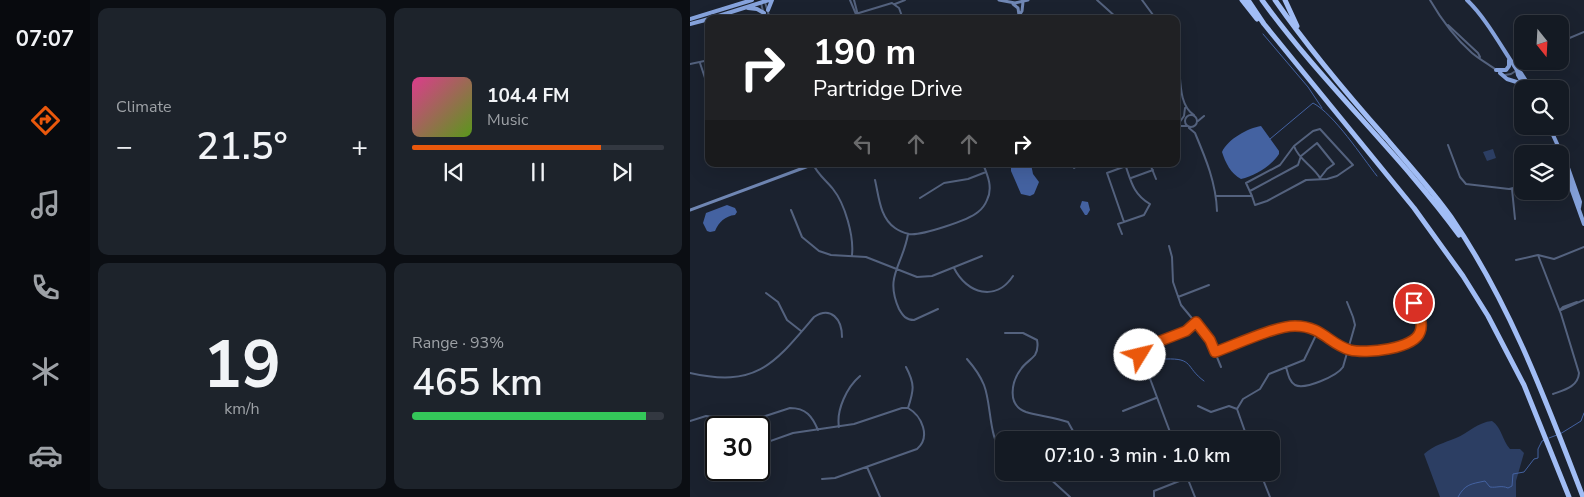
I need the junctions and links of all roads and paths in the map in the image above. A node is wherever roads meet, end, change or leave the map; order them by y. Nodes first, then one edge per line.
1 (752, 0) edge
2 (850, 0) edge
3 (854, 0) edge
4 (905, 0) edge
5 (999, 0) edge
6 (1028, 0) edge
7 (1097, 0) edge
8 (1142, 0) edge
9 (1242, 0) edge
10 (1248, 0) edge
11 (1262, 0) edge
12 (1275, 0) edge
13 (1286, 0) edge
14 (1430, 0) edge
15 (1467, 0) edge
16 (1472, 0) edge
17 (746, 1) edge
18 (765, 1) edge
19 (1023, 2) junction
20 (1010, 3) junction
21 (856, 4) junction
22 (895, 4) junction
23 (1474, 6) junction
24 (746, 8) junction
25 (853, 8) junction
26 (866, 10) junction
27 (766, 12) junction
28 (858, 12) junction
29 (855, 14) junction
30 (722, 15) edge
31 (768, 15) edge
32 (848, 15) edge
33 (851, 15) edge
34 (902, 15) edge
35 (1018, 15) edge
36 (1019, 15) edge
37 (1114, 15) edge
38 (1153, 15) edge
39 (690, 19) edge
40 (705, 20) edge
41 (690, 24) edge
42 (1584, 32) edge
43 (1569, 38) edge
44 (1312, 50) junction
45 (1509, 58) junction
46 (705, 61) edge
47 (700, 63) junction
48 (690, 64) edge
49 (1514, 66) edge
50 (1517, 70) junction
51 (1498, 72) junction
52 (705, 78) edge
53 (1310, 80) junction
54 (1521, 80) edge
55 (1526, 80) edge
56 (1514, 82) edge
57 (1180, 84) edge
58 (1185, 104) junction
59 (1185, 108) junction
60 (1195, 116) junction
61 (1186, 118) junction
62 (1180, 122) edge
63 (1197, 123) junction
64 (1180, 126) edge
65 (1188, 127) junction
66 (1195, 133) junction
67 (1448, 145) dead end
68 (1294, 146) junction
69 (1300, 156) junction
70 (805, 167) edge
71 (814, 167) edge
72 (984, 167) edge
73 (1120, 167) edge
74 (1126, 167) edge
75 (1152, 167) edge
76 (1153, 170) junction
77 (986, 172) junction
78 (1569, 176) edge
79 (1130, 178) junction
80 (1320, 178) junction
81 (1156, 179) dead end
82 (875, 180) dead end
83 (1512, 189) joint
84 (1250, 191) junction
85 (1216, 196) junction
86 (1252, 196) junction
87 (920, 198) dead end
88 (690, 210) edge
89 (791, 210) dead end
90 (1217, 212) dead end
91 (1515, 219) dead end
92 (1124, 222) junction
93 (1584, 224) edge
94 (908, 234) junction
95 (1122, 234) dead end
96 (1169, 246) dead end
97 (1584, 247) edge
98 (1538, 255) junction
99 (852, 256) junction
100 (982, 256) dead end
101 (1516, 260) dead end
102 (954, 268) junction
103 (896, 269) junction
104 (1013, 276) dead end
105 (1209, 285) dead end
106 (1409, 292) dead end
107 (766, 293) dead end
108 (1178, 297) junction
109 (1584, 300) edge
110 (1347, 302) dead end
111 (1503, 306) junction
112 (938, 309) dead end
113 (1560, 310) junction
114 (1196, 322) junction
115 (1319, 331) junction
116 (801, 332) junction
117 (1005, 332) dead end
118 (842, 337) dead end
119 (1348, 349) junction
120 (1215, 352) junction
121 (967, 359) dead end
122 (906, 367) dead end
123 (1221, 367) dead end
124 (1286, 367) junction
125 (690, 373) edge
126 (860, 376) dead end
127 (1552, 394) dead end
128 (1156, 398) junction
129 (1198, 406) dead end
130 (908, 408) junction
131 (1237, 409) junction
132 (1123, 411) dead end
133 (690, 421) edge
134 (839, 427) junction
135 (818, 430) junction
136 (1073, 431) edge
137 (1169, 431) edge
138 (1245, 431) edge
139 (995, 435) edge
140 (770, 441) edge
141 (867, 467) junction
142 (822, 479) dead end
143 (1052, 481) edge
144 (1179, 481) edge
145 (1188, 481) edge
146 (1264, 481) edge
147 (880, 497) edge
148 (1070, 497) edge
149 (1154, 497) edge
150 (1195, 497) edge
151 (1270, 497) edge
152 (1570, 497) edge
153 (1583, 497) edge

1 - 17 main road
2 - 25 street
3 - 21 street
4 - 22 street
5 - 20 street
6 - 19 street
7 - 37 street
8 - 38 street
9 - 53 highway
10 - 53 highway
11 - 111 highway
12 - 44 highway
13 - 44 highway
14 - 51 street
15 - 23 main road
16 - 23 main road
17 - 39 main road
18 - 24 main road
18 - 27 main road
18 - 27 street
19 - 20 street
19 - 36 street
20 - 35 street
21 - 26 street
21 - 28 street
22 - 26 street
22 - 34 street
23 - 45 main road
24 - 27 main road
24 - 30 main road
25 - 29 street
25 - 32 street
26 - 28 street
27 - 31 street
28 - 29 street
29 - 33 street
40 - 41 main road
42 - 43 street
44 - 111 highway
45 - 49 main road
45 - 51 main road
46 - 47 street
47 - 48 street
47 - 52 street
50 - 51 street
50 - 54 main road
50 - 55 main road
51 - 56 main road
53 - 152 highway
57 - 58 street
58 - 59 street
58 - 60 street
59 - 61 street
59 - 62 street
60 - 61 street
60 - 63 street
60 - 63 street
61 - 65 street
63 - 65 street
63 - 66 street
64 - 65 street
65 - 66 street
66 - 85 street
67 - 83 street
68 - 69 street
68 - 80 street
68 - 84 street
69 - 80 street
69 - 80 street
69 - 84 street
70 - 88 street
71 - 99 street
72 - 77 street
73 - 92 street
74 - 79 street
75 - 76 street
76 - 79 street
76 - 81 street
77 - 87 street
77 - 94 street
78 - 93 main road
79 - 92 street
80 - 86 street
82 - 94 street
83 - 91 street
84 - 86 street
85 - 86 street
85 - 90 street
89 - 99 street
92 - 95 street
94 - 103 street
96 - 108 street
97 - 98 street
98 - 101 street
98 - 113 street
99 - 103 street
100 - 102 street
102 - 103 street
102 - 104 street
103 - 112 street
105 - 108 street
106 - 119 street
107 - 116 street
108 - 114 street
109 - 113 street
110 - 119 street
111 - 153 highway
113 - 127 street
114 - 120 street
114 - 128 street
115 - 119 street
115 - 120 street
115 - 124 street
116 - 118 street
116 - 125 street
117 - 136 street
119 - 124 street
120 - 123 street
121 - 139 street
122 - 130 street
124 - 131 street
126 - 134 street
128 - 132 street
128 - 137 street
129 - 131 street
130 - 134 street
130 - 141 street
131 - 138 street
133 - 135 street
134 - 135 street
135 - 140 street
141 - 142 street
141 - 147 street
143 - 148 street
144 - 149 street
145 - 150 street
146 - 151 street

